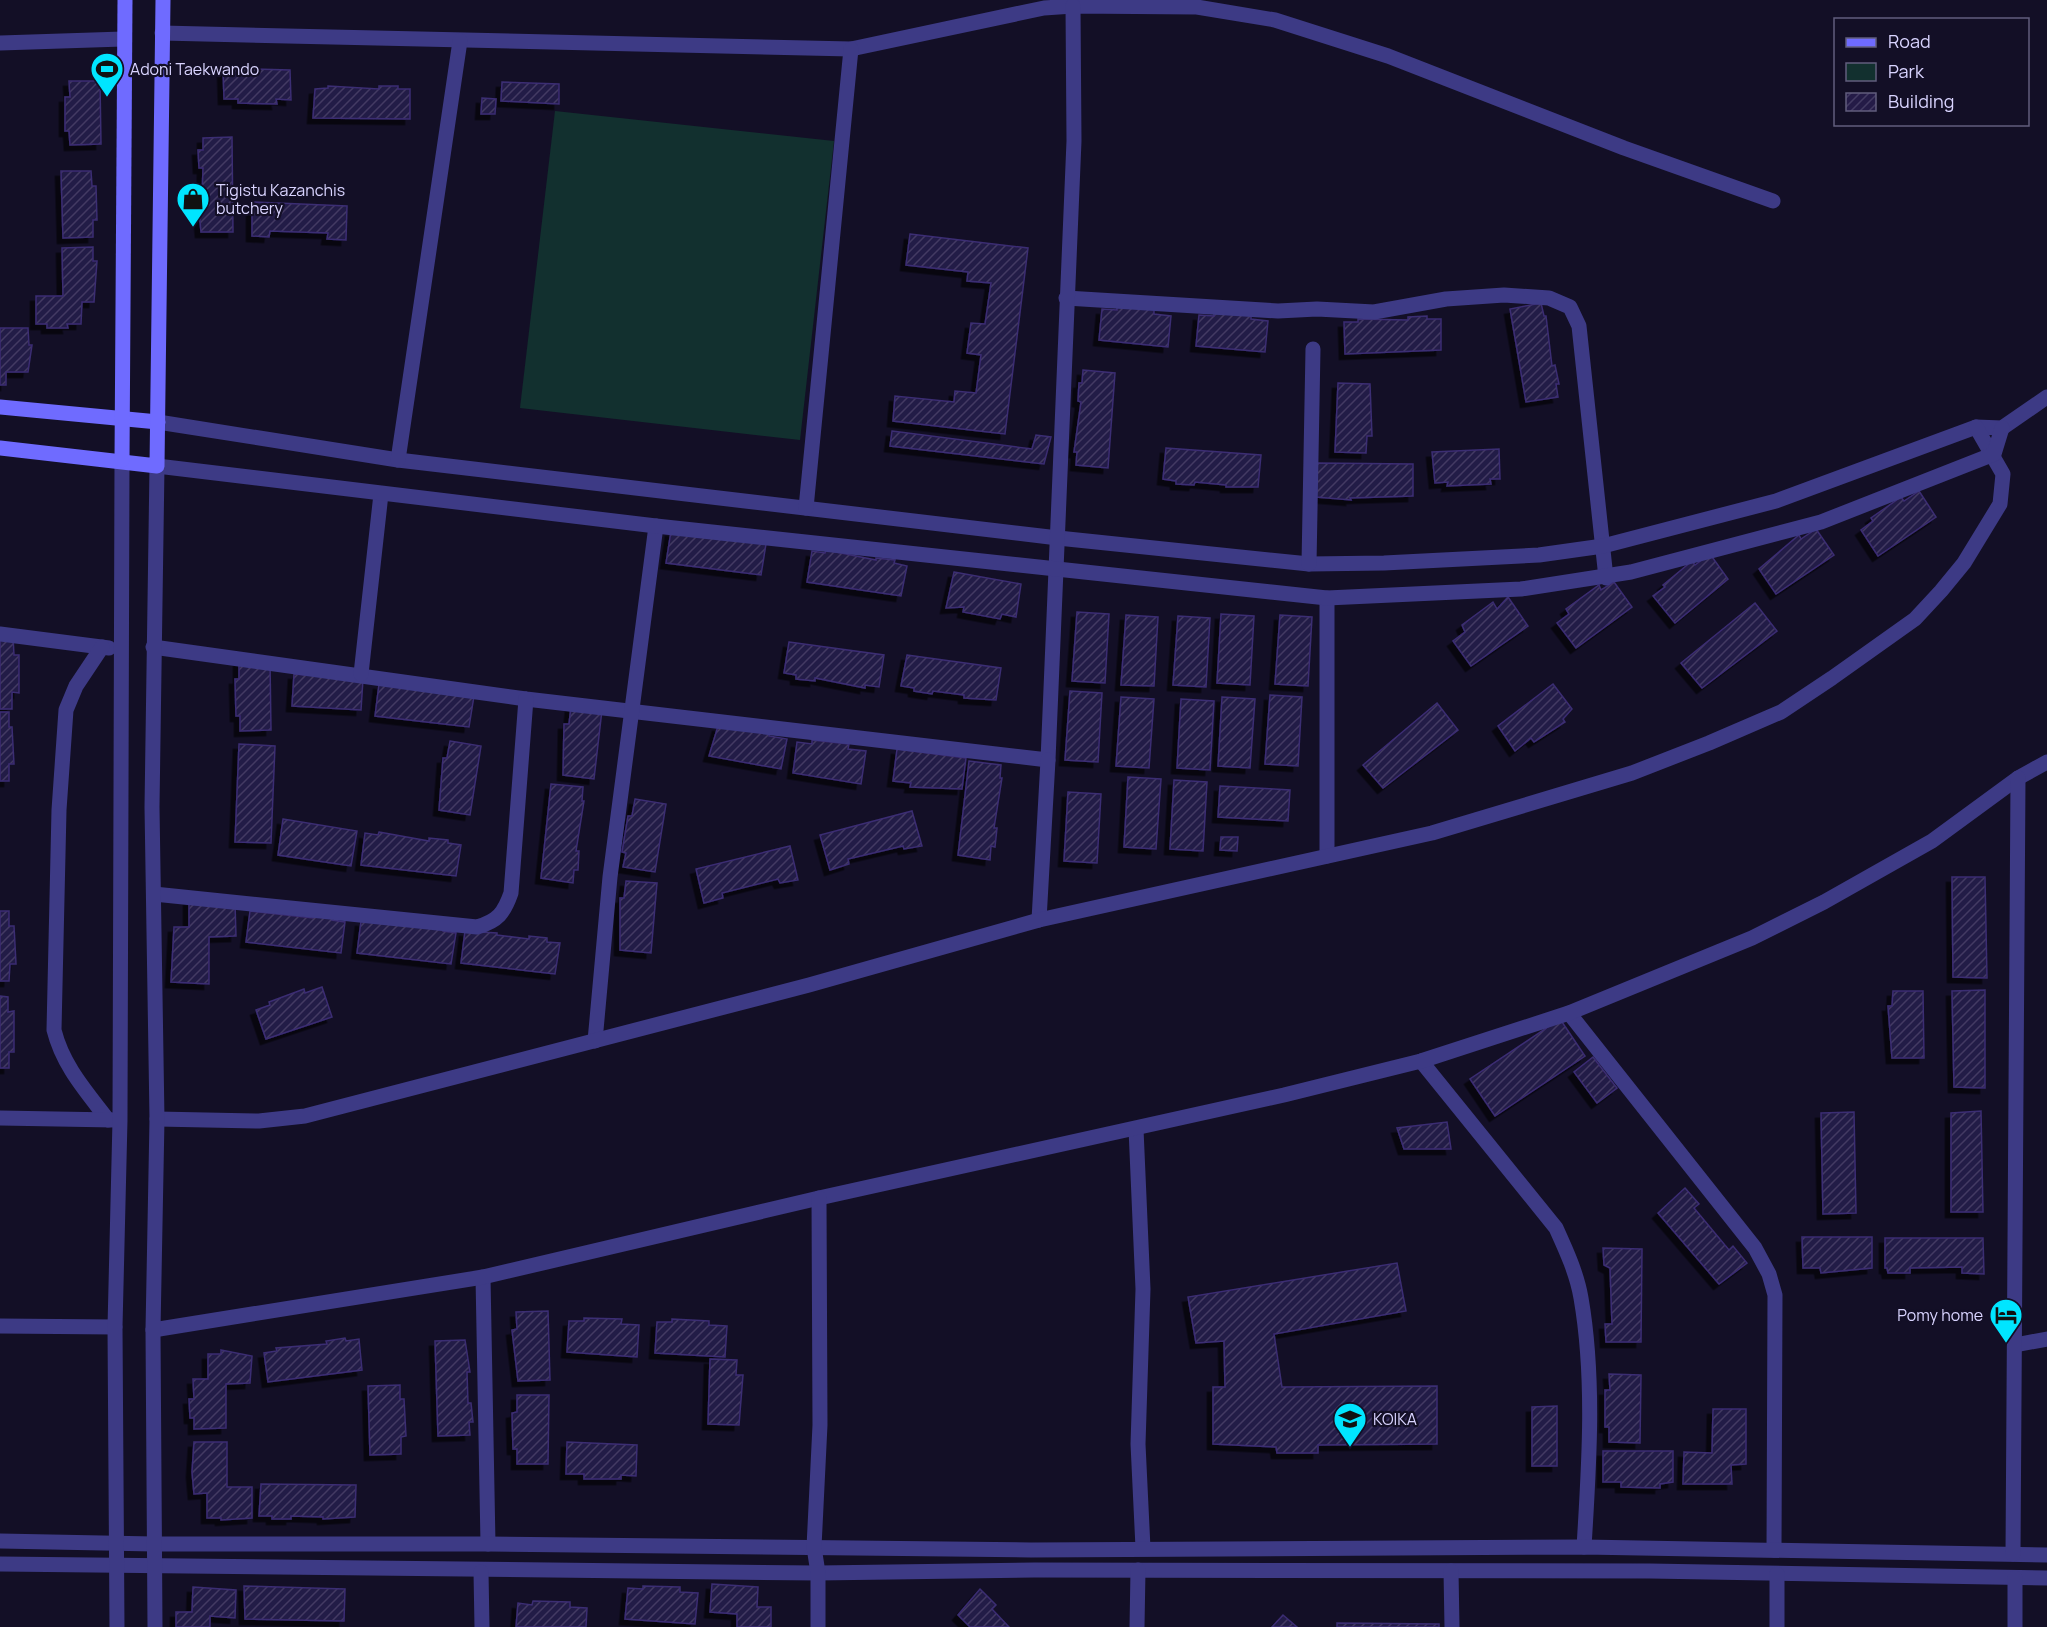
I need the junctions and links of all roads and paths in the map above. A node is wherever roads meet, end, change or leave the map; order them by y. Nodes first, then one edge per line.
1 (125, 0) edge
2 (163, 0) edge
3 (1073, 6) junction
4 (162, 33) junction
5 (123, 39) junction
6 (460, 41) junction
7 (0, 43) edge
8 (851, 49) junction
9 (1773, 201) dead end
10 (1066, 298) junction
11 (1313, 349) dead end
12 (2047, 397) edge
13 (0, 407) edge
14 (122, 417) junction
15 (158, 422) junction
16 (1976, 427) junction
17 (2002, 428) junction
18 (0, 448) edge
19 (1994, 454) junction
20 (122, 460) junction
21 (398, 460) junction
22 (157, 466) junction
23 (381, 494) junction
24 (806, 508) junction
25 (656, 526) junction
26 (1058, 538) junction
27 (1603, 546) junction
28 (1309, 564) junction
29 (1055, 571) junction
30 (1606, 578) junction
31 (1327, 598) junction
32 (0, 634) edge
33 (102, 647) junction
34 (153, 647) junction
35 (121, 650) junction
36 (361, 674) junction
37 (526, 699) junction
38 (633, 710) junction
39 (1048, 760) junction
40 (2047, 762) edge
41 (2018, 778) junction
42 (1327, 856) junction
43 (154, 894) junction
44 (1039, 920) junction
45 (1569, 1013) junction
46 (595, 1041) junction
47 (1421, 1061) junction
48 (0, 1118) edge
49 (157, 1119) junction
50 (114, 1120) junction
51 (1136, 1129) junction
52 (819, 1198) junction
53 (483, 1277) junction
54 (0, 1326) edge
55 (115, 1327) junction
56 (153, 1330) junction
57 (2047, 1339) edge
58 (2014, 1345) junction
59 (0, 1541) edge
60 (117, 1542) junction
61 (154, 1544) junction
62 (488, 1544) junction
63 (814, 1547) junction
64 (1584, 1547) junction
65 (1143, 1548) junction
66 (1517, 1548) junction
67 (1774, 1550) junction
68 (2013, 1554) junction
69 (2047, 1555) edge
70 (0, 1564) edge
71 (118, 1566) junction
72 (155, 1567) junction
73 (1138, 1570) junction
74 (1451, 1571) junction
75 (481, 1572) junction
76 (1516, 1572) junction
77 (818, 1573) junction
78 (1777, 1574) junction
79 (2015, 1578) junction
80 (2047, 1578) edge
81 (117, 1627) edge
82 (155, 1627) edge
83 (482, 1627) edge
84 (818, 1627) edge
85 (1137, 1627) edge
86 (1452, 1627) edge
87 (1778, 1627) edge
88 (2015, 1627) edge

1 - 5 main road
2 - 4 main road
3 - 8 street
3 - 9 street
3 - 10 street
4 - 6 street
4 - 15 main road
5 - 7 street
5 - 14 main road
6 - 8 street
6 - 21 street
8 - 24 street
10 - 26 street
10 - 27 street
11 - 28 street
12 - 17 street
13 - 14 main road
14 - 15 main road
14 - 20 main road
15 - 21 street
15 - 22 main road
16 - 17 street
16 - 19 street
16 - 27 street
17 - 19 street
18 - 20 main road
19 - 30 street
19 - 42 street
20 - 22 main road
20 - 35 street
21 - 24 street
22 - 23 street
22 - 34 street
23 - 25 street
23 - 36 street
24 - 26 street
25 - 29 street
25 - 38 street
26 - 28 street
26 - 29 street
27 - 28 street
27 - 30 street
29 - 31 street
29 - 39 street
30 - 31 street
31 - 42 street
32 - 33 street
33 - 35 street
33 - 50 street
34 - 36 street
34 - 43 street
35 - 50 street
36 - 37 street
37 - 38 street
37 - 43 street
38 - 39 street
38 - 46 street
39 - 44 street
40 - 41 street
41 - 45 street
41 - 58 street
42 - 44 street
43 - 49 street
44 - 46 street
45 - 47 street
45 - 67 street
46 - 49 street
47 - 51 street
47 - 64 street
48 - 50 street
49 - 56 street
50 - 55 street
51 - 52 street
51 - 65 street
52 - 53 street
52 - 63 street
53 - 56 street
53 - 62 street
54 - 55 street
55 - 60 street
56 - 61 street
57 - 58 street
58 - 68 street
59 - 60 street
60 - 61 street
60 - 71 street
61 - 62 street
61 - 72 street
62 - 63 street
63 - 65 street
63 - 77 street
64 - 66 street
64 - 67 street
65 - 66 street
66 - 76 street
67 - 68 street
68 - 69 street
70 - 71 street
71 - 72 street
71 - 81 street
72 - 75 street
72 - 82 street
73 - 74 street
73 - 77 street
73 - 85 street
74 - 76 street
74 - 86 street
75 - 77 street
75 - 83 street
76 - 78 street
77 - 84 street
78 - 79 street
78 - 87 street
79 - 80 street
79 - 88 street

